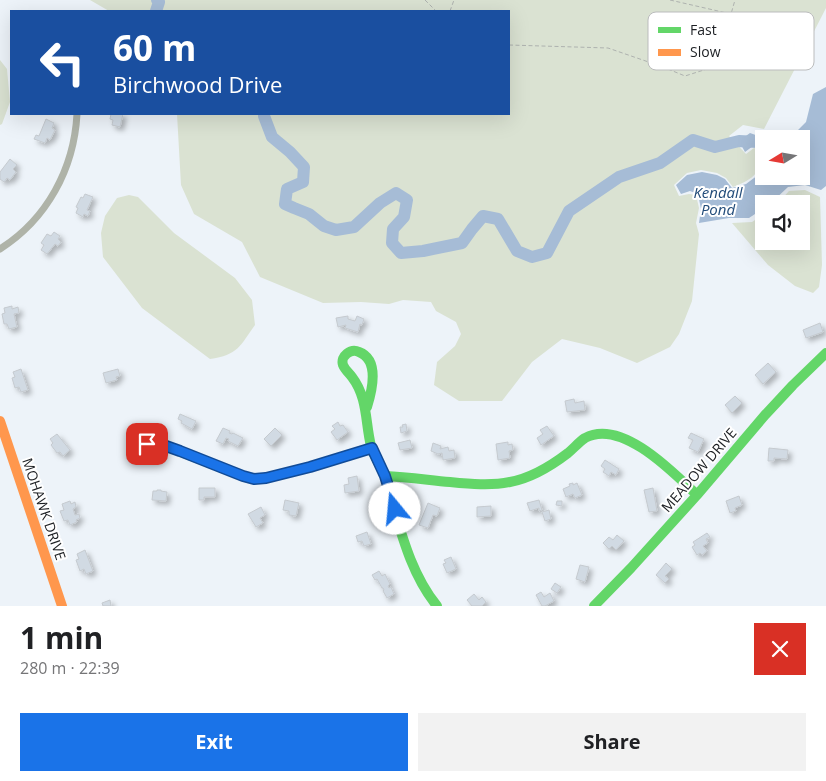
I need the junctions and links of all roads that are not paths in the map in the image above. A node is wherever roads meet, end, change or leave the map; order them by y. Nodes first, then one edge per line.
1 (77, 115) edge
2 (0, 249) edge
3 (826, 354) edge
4 (367, 407) junction
5 (0, 421) edge
6 (2, 433) edge
7 (147, 444) dead end
8 (372, 448) junction
9 (385, 476) junction
10 (697, 495) junction
11 (62, 606) edge
12 (437, 606) edge
13 (594, 606) edge

1 - 2 street
3 - 10 street, MEADOW DRIVE
4 - 4 street
4 - 8 street
5 - 6 street, MOHAWK DRIVE
6 - 11 street, MOHAWK DRIVE
7 - 8 street
8 - 9 street
9 - 10 street
9 - 12 street
10 - 13 street, MEADOW DRIVE

